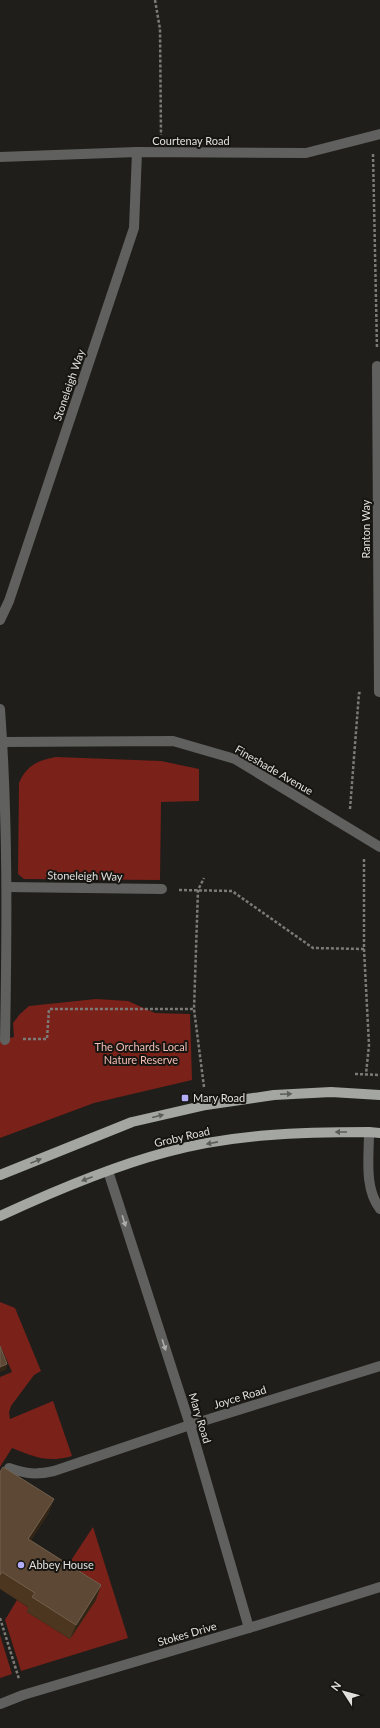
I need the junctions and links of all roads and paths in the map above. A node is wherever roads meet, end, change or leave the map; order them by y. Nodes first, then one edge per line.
1 (155, 0) edge
2 (376, 135) edge
3 (137, 152) junction
4 (161, 154) junction
5 (0, 157) edge
6 (377, 366) joint
7 (379, 405) edge
8 (0, 620) edge
9 (379, 692) edge
10 (0, 709) edge
11 (3, 742) junction
12 (349, 828) junction
13 (364, 837) junction
14 (380, 847) edge
15 (204, 878) dead end
16 (7, 887) junction
17 (162, 889) joint
18 (198, 890) junction
19 (364, 949) junction
20 (194, 1009) junction
21 (5, 1040) joint
22 (366, 1074) dead end
23 (204, 1088) dead end
24 (380, 1095) edge
25 (369, 1132) junction
26 (380, 1133) edge
27 (108, 1171) junction
28 (0, 1175) edge
29 (380, 1209) edge
30 (0, 1216) edge
31 (380, 1366) edge
32 (190, 1425) junction
33 (9, 1468) dead end
34 (380, 1587) edge
35 (0, 1618) edge
36 (249, 1628) junction
37 (24, 1695) junction
38 (0, 1704) edge

1 - 4 path
2 - 4 street, Courtenay Road
2 - 6 path
3 - 4 street, Courtenay Road
3 - 5 street, Courtenay Road
3 - 8 street, Stoneleigh Way
6 - 7 street, Ranton Way
7 - 9 street, Ranton Way
9 - 12 path
10 - 11 street
11 - 12 street, Fineshade Avenue
11 - 16 street
12 - 13 street, Fineshade Avenue
13 - 14 street, Fineshade Avenue
13 - 19 path
15 - 18 path
16 - 17 street, Stoneleigh Way
16 - 21 street
17 - 18 path
18 - 19 path
18 - 20 path
19 - 22 path
20 - 21 path
20 - 23 path
28 -> 24 main road
25 - 26 main road, Groby Road
25 -> 27 main road, Groby Road
25 - 29 street
27 -> 30 main road, Groby Road
27 -> 32 street, Mary Road
31 - 32 street, Joyce Road
32 - 33 street, Joyce Road
32 - 36 street, Mary Road
34 - 36 street, Stokes Drive
35 - 37 path
36 - 37 street, Stokes Drive
37 - 38 street, Stokes Drive

